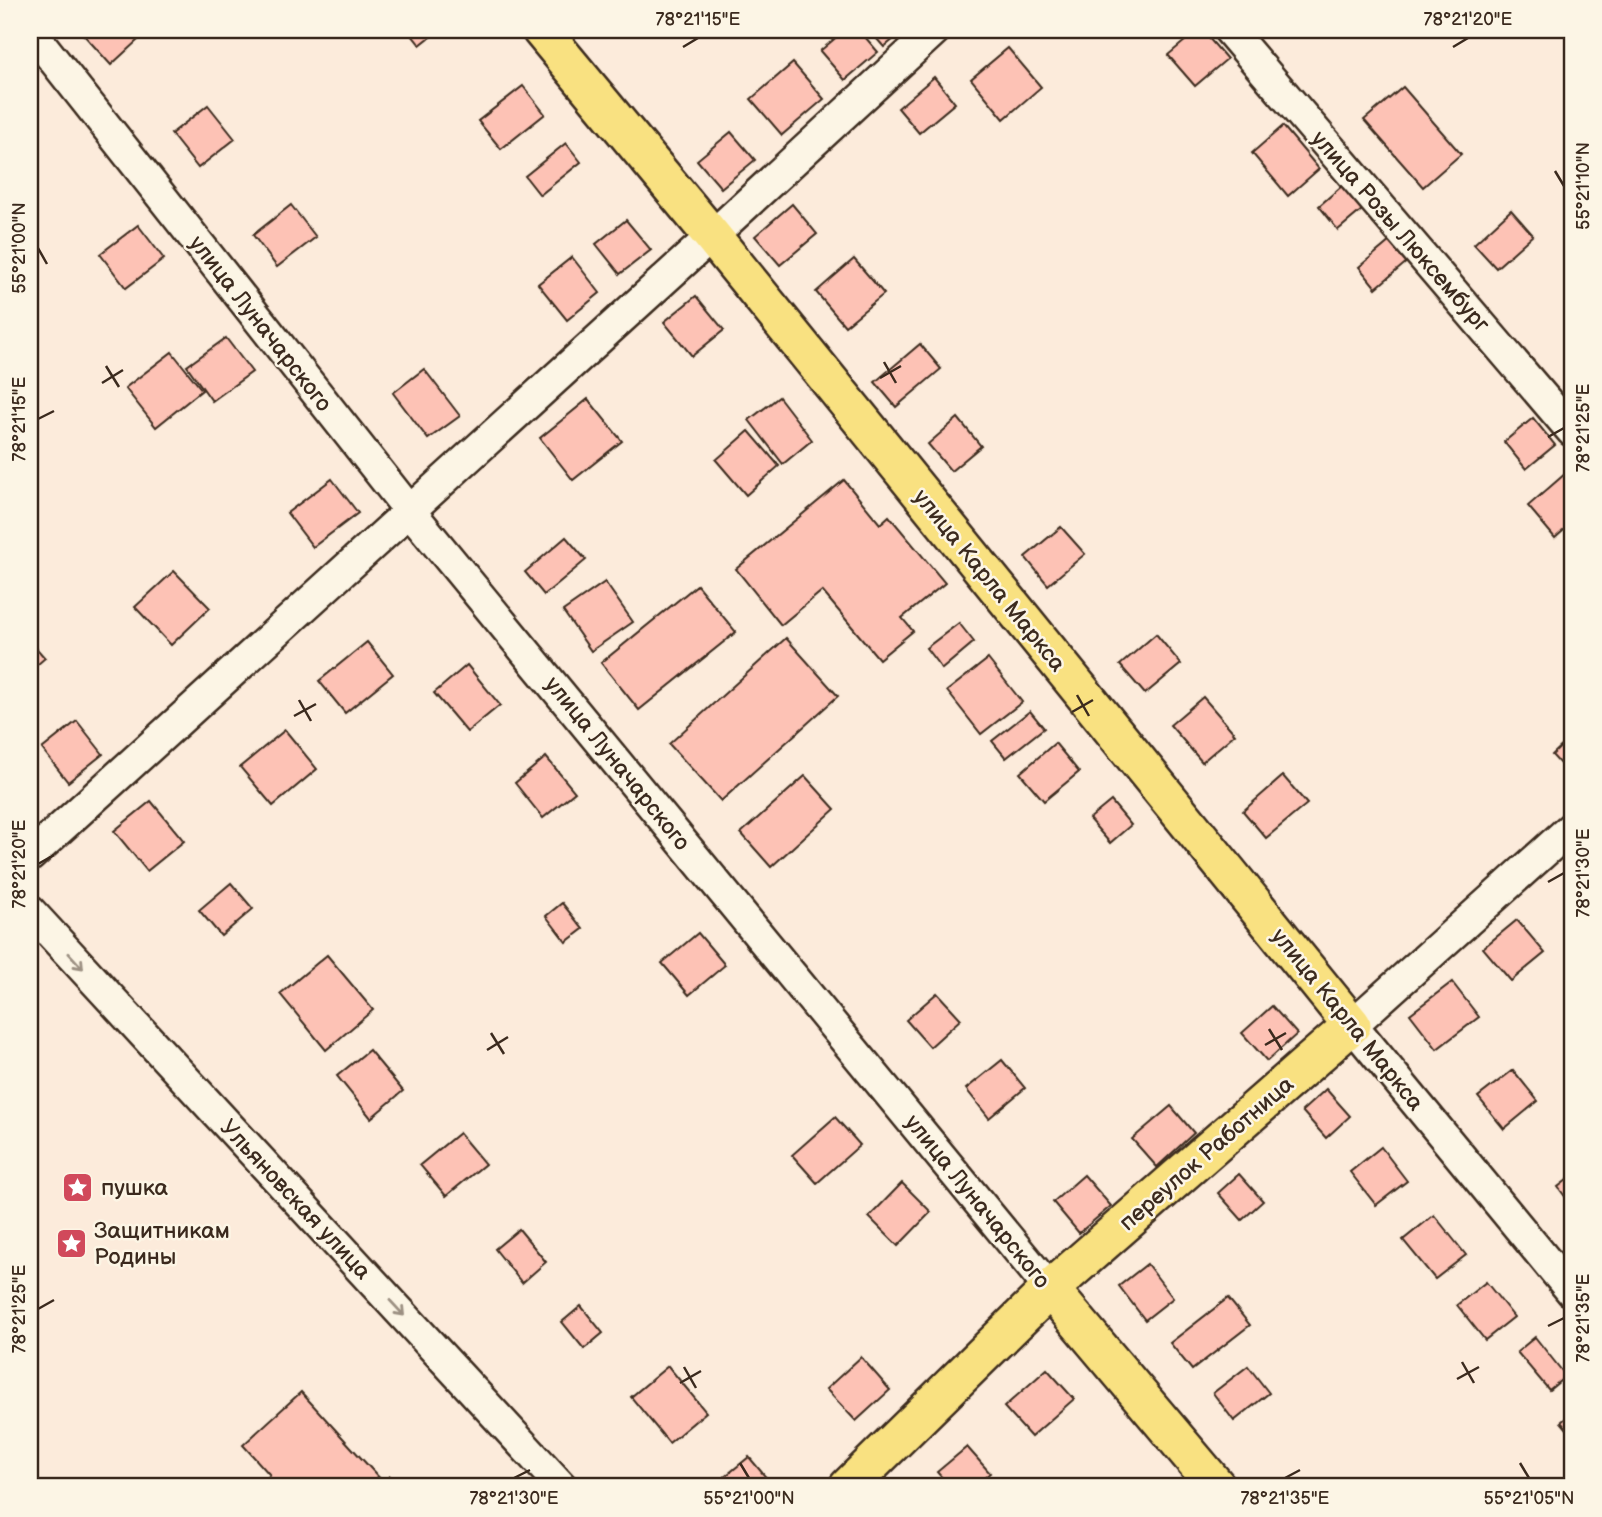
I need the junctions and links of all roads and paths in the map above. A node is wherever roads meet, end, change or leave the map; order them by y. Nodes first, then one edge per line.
1 (30, 30) edge
2 (541, 30) edge
3 (935, 30) edge
4 (1229, 30) edge
5 (712, 236) junction
6 (1572, 431) edge
7 (409, 510) junction
8 (1572, 827) edge
9 (30, 856) edge
10 (30, 911) edge
11 (1352, 1025) junction
12 (1050, 1289) junction
13 (1572, 1292) edge
14 (562, 1487) edge
15 (848, 1487) edge
16 (1217, 1487) edge

1 - 7 street, улица Луначарского
2 - 5 main road, улица Карла Маркса
3 - 5 street
4 - 6 street, улица Розы Люксембург
5 - 7 street
5 - 11 main road, улица Карла Маркса
7 - 9 street
7 - 12 street, улица Луначарского
8 - 11 street, переулок Работница
10 -> 14 street, Ульяновская улица
11 - 12 main road, переулок Работница
11 - 13 street, улица Карла Маркса
12 - 15 main road, переулок Работница
12 - 16 main road, улица Луначарского

